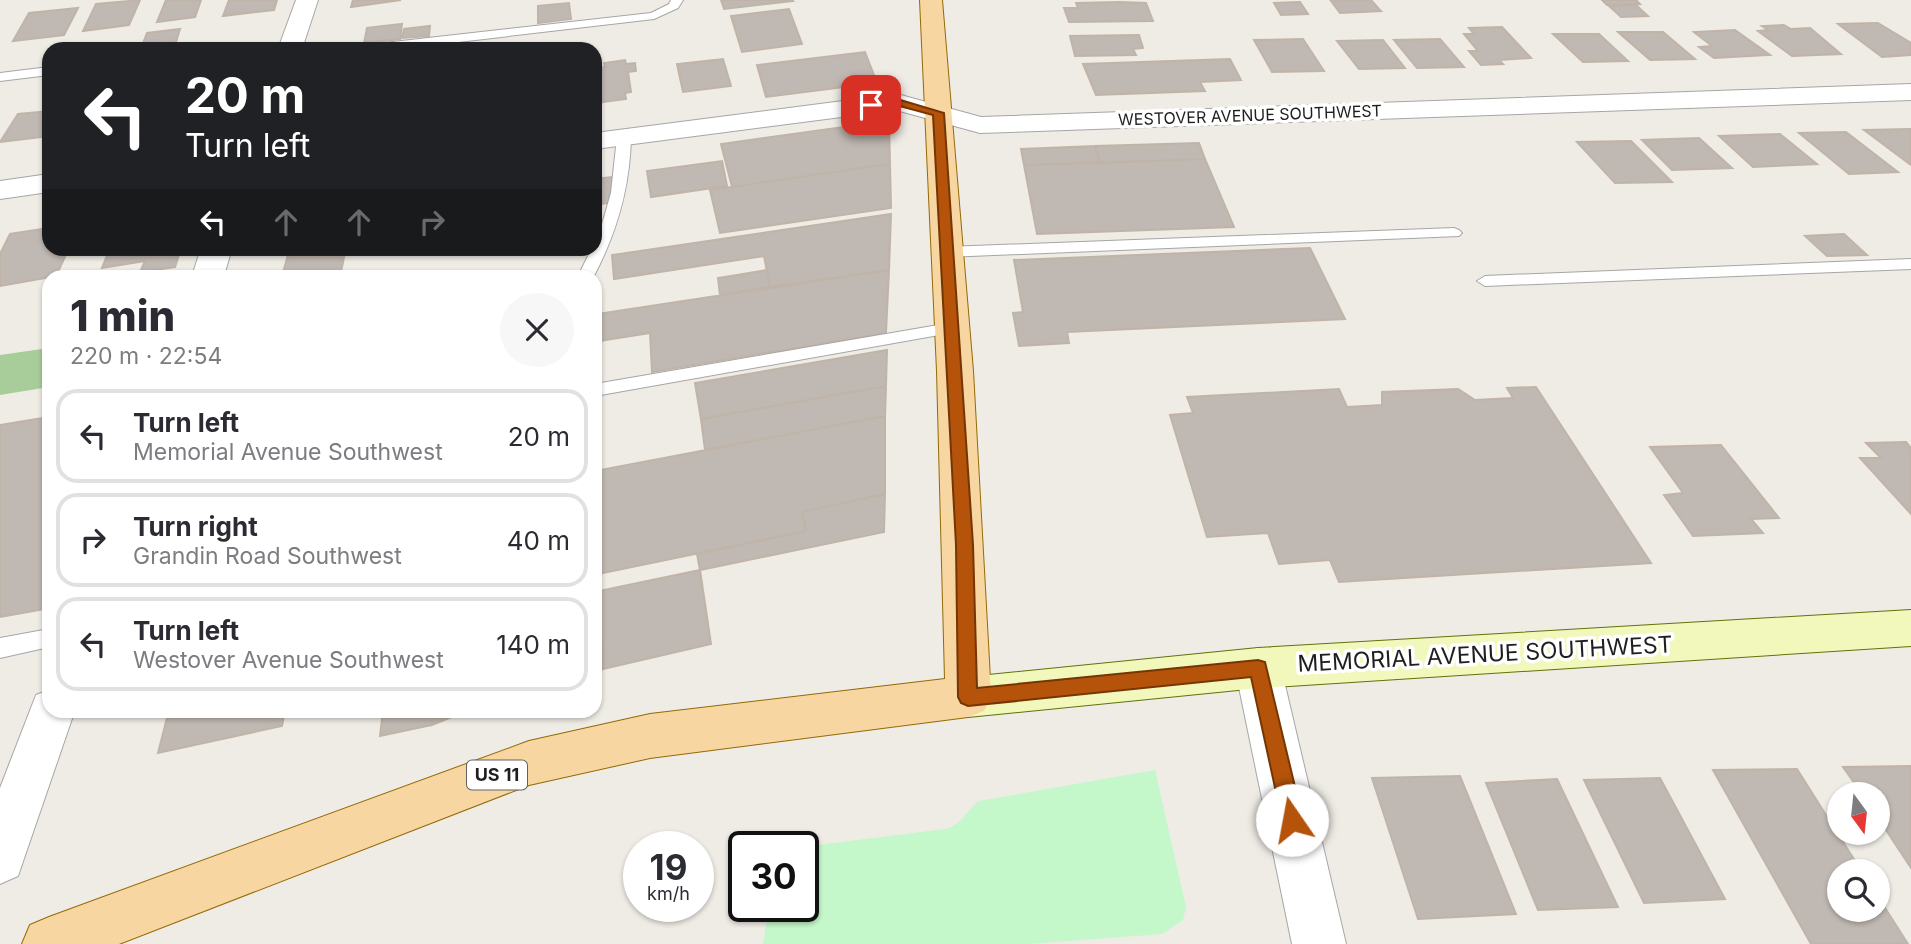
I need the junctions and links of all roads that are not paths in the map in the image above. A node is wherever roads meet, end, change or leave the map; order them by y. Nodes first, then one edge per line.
1 (307, 0) edge
2 (677, 0) edge
3 (931, 0) edge
4 (292, 42) edge
5 (427, 42) edge
6 (42, 72) edge
7 (0, 77) edge
8 (1911, 92) edge
9 (938, 113) junction
10 (624, 137) junction
11 (602, 140) edge
12 (42, 184) edge
13 (0, 190) edge
14 (1454, 233) dead end
15 (602, 242) edge
16 (946, 252) junction
17 (1911, 264) edge
18 (1485, 281) dead end
19 (950, 328) junction
20 (602, 389) edge
21 (1911, 628) edge
22 (42, 639) edge
23 (0, 648) edge
24 (1258, 668) junction
25 (968, 697) junction
26 (49, 718) edge
27 (0, 858) edge
28 (48, 944) edge
29 (1319, 944) edge

1 - 4 street
2 - 5 lane
3 - 9 main road
6 - 7 lane
8 - 9 street, WESTOVER AVENUE SOUTHWEST
9 - 10 street, WESTOVER AVENUE SOUTHWEST
9 - 16 main road
10 - 11 street, WESTOVER AVENUE SOUTHWEST
10 - 15 lane
12 - 13 street
14 - 16 lane
16 - 19 main road
17 - 18 lane
19 - 20 lane
19 - 25 main road
21 - 24 street, MEMORIAL AVENUE SOUTHWEST
22 - 23 lane
24 - 25 street, MEMORIAL AVENUE SOUTHWEST
24 - 29 street
25 - 28 main road, MEMORIAL AVENUE SOUTHWEST / US 11
26 - 27 street

